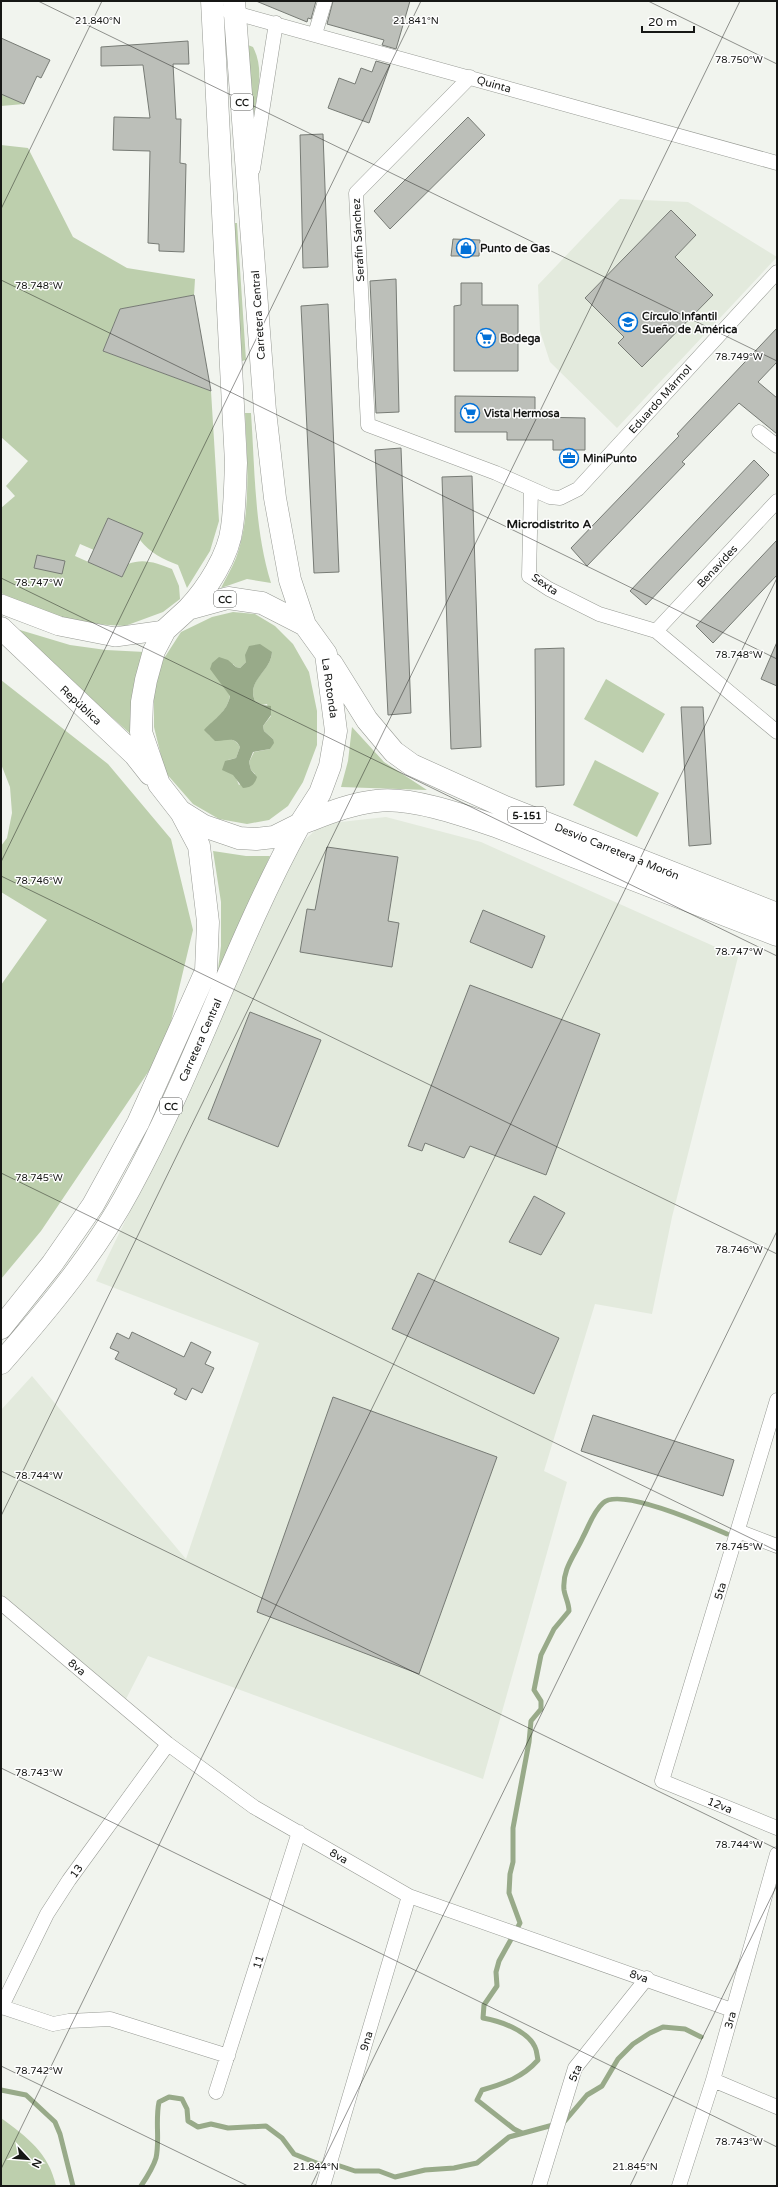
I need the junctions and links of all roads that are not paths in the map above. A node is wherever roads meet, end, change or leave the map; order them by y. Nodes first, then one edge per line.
1 (325, 1) edge
2 (212, 3) edge
3 (235, 7) edge
4 (276, 23) junction
5 (315, 34) junction
6 (470, 77) junction
7 (777, 163) edge
8 (249, 192) junction
9 (777, 272) edge
10 (759, 432) dead end
11 (777, 446) edge
12 (531, 488) junction
13 (777, 501) edge
14 (1, 604) edge
15 (188, 609) junction
16 (305, 625) junction
17 (165, 630) junction
18 (656, 631) junction
19 (3, 632) edge
20 (326, 654) junction
21 (777, 732) edge
22 (159, 784) junction
23 (505, 806) junction
24 (180, 811) junction
25 (300, 824) junction
26 (498, 827) junction
27 (777, 914) edge
28 (777, 935) edge
29 (1, 1328) edge
30 (1, 1364) edge
31 (777, 1400) edge
32 (738, 1531) junction
33 (777, 1546) edge
34 (1, 1603) edge
35 (168, 1744) junction
36 (662, 1781) joint
37 (777, 1828) edge
38 (299, 1832) junction
39 (777, 1854) edge
40 (409, 1896) junction
41 (647, 1978) junction
42 (1, 2008) edge
43 (732, 2010) junction
44 (228, 2056) junction
45 (713, 2080) junction
46 (216, 2092) dead end
47 (777, 2107) edge
48 (325, 2179) edge
49 (539, 2186) edge
50 (679, 2186) edge

1 - 5 street
2 - 3 street, Quinta
2 - 15 main road, CC
3 - 4 street, Quinta
3 - 8 main road, Carretera Central / CC
4 - 5 street, Quinta
4 - 8 street
5 - 6 street, Quinta
6 - 7 street, Quinta
6 - 12 street, Serafín Sánchez
8 - 16 main road, Carretera Central / CC
9 - 12 street, Eduardo Mármol
10 - 11 street
12 - 18 street, Sexta
13 - 18 street, Benavides
14 - 17 street
15 - 16 main road, La Rotonda / CC
15 - 17 main road, La Rotonda / CC
16 - 20 main road, La Rotonda / CC
17 - 22 main road, La Rotonda / CC
18 - 21 street, Sexta
19 - 22 main road, República / CC
20 - 23 main road, Desvio Carretera a Morón / 5-151
20 - 25 main road, La Rotonda / CC
22 - 24 main road, La Rotonda / CC
23 - 26 main road
23 - 27 main road, Desvio Carretera a Morón / 5-151
24 - 25 main road, La Rotonda / CC
24 - 29 main road, Carretera Central / CC
25 - 26 main road, Desvio Carretera a Morón / 5-151
25 - 30 main road, Carretera Central / CC
26 - 28 main road, Desvio Carretera a Morón / 5-151
31 - 32 street, 5ta
32 - 33 street
32 - 36 street, 5ta
34 - 35 street, 8va
35 - 38 street, 8va
35 - 42 street, 13
36 - 37 street, 12va
38 - 40 street, 8va
38 - 44 street, 11
39 - 43 street, 3ra
40 - 41 street, 8va
40 - 48 street, 9na
41 - 43 street, 8va
41 - 49 street, 5ta
42 - 44 street
43 - 45 street, 3ra
44 - 46 street, 11
45 - 47 street
45 - 50 street, 3ra

